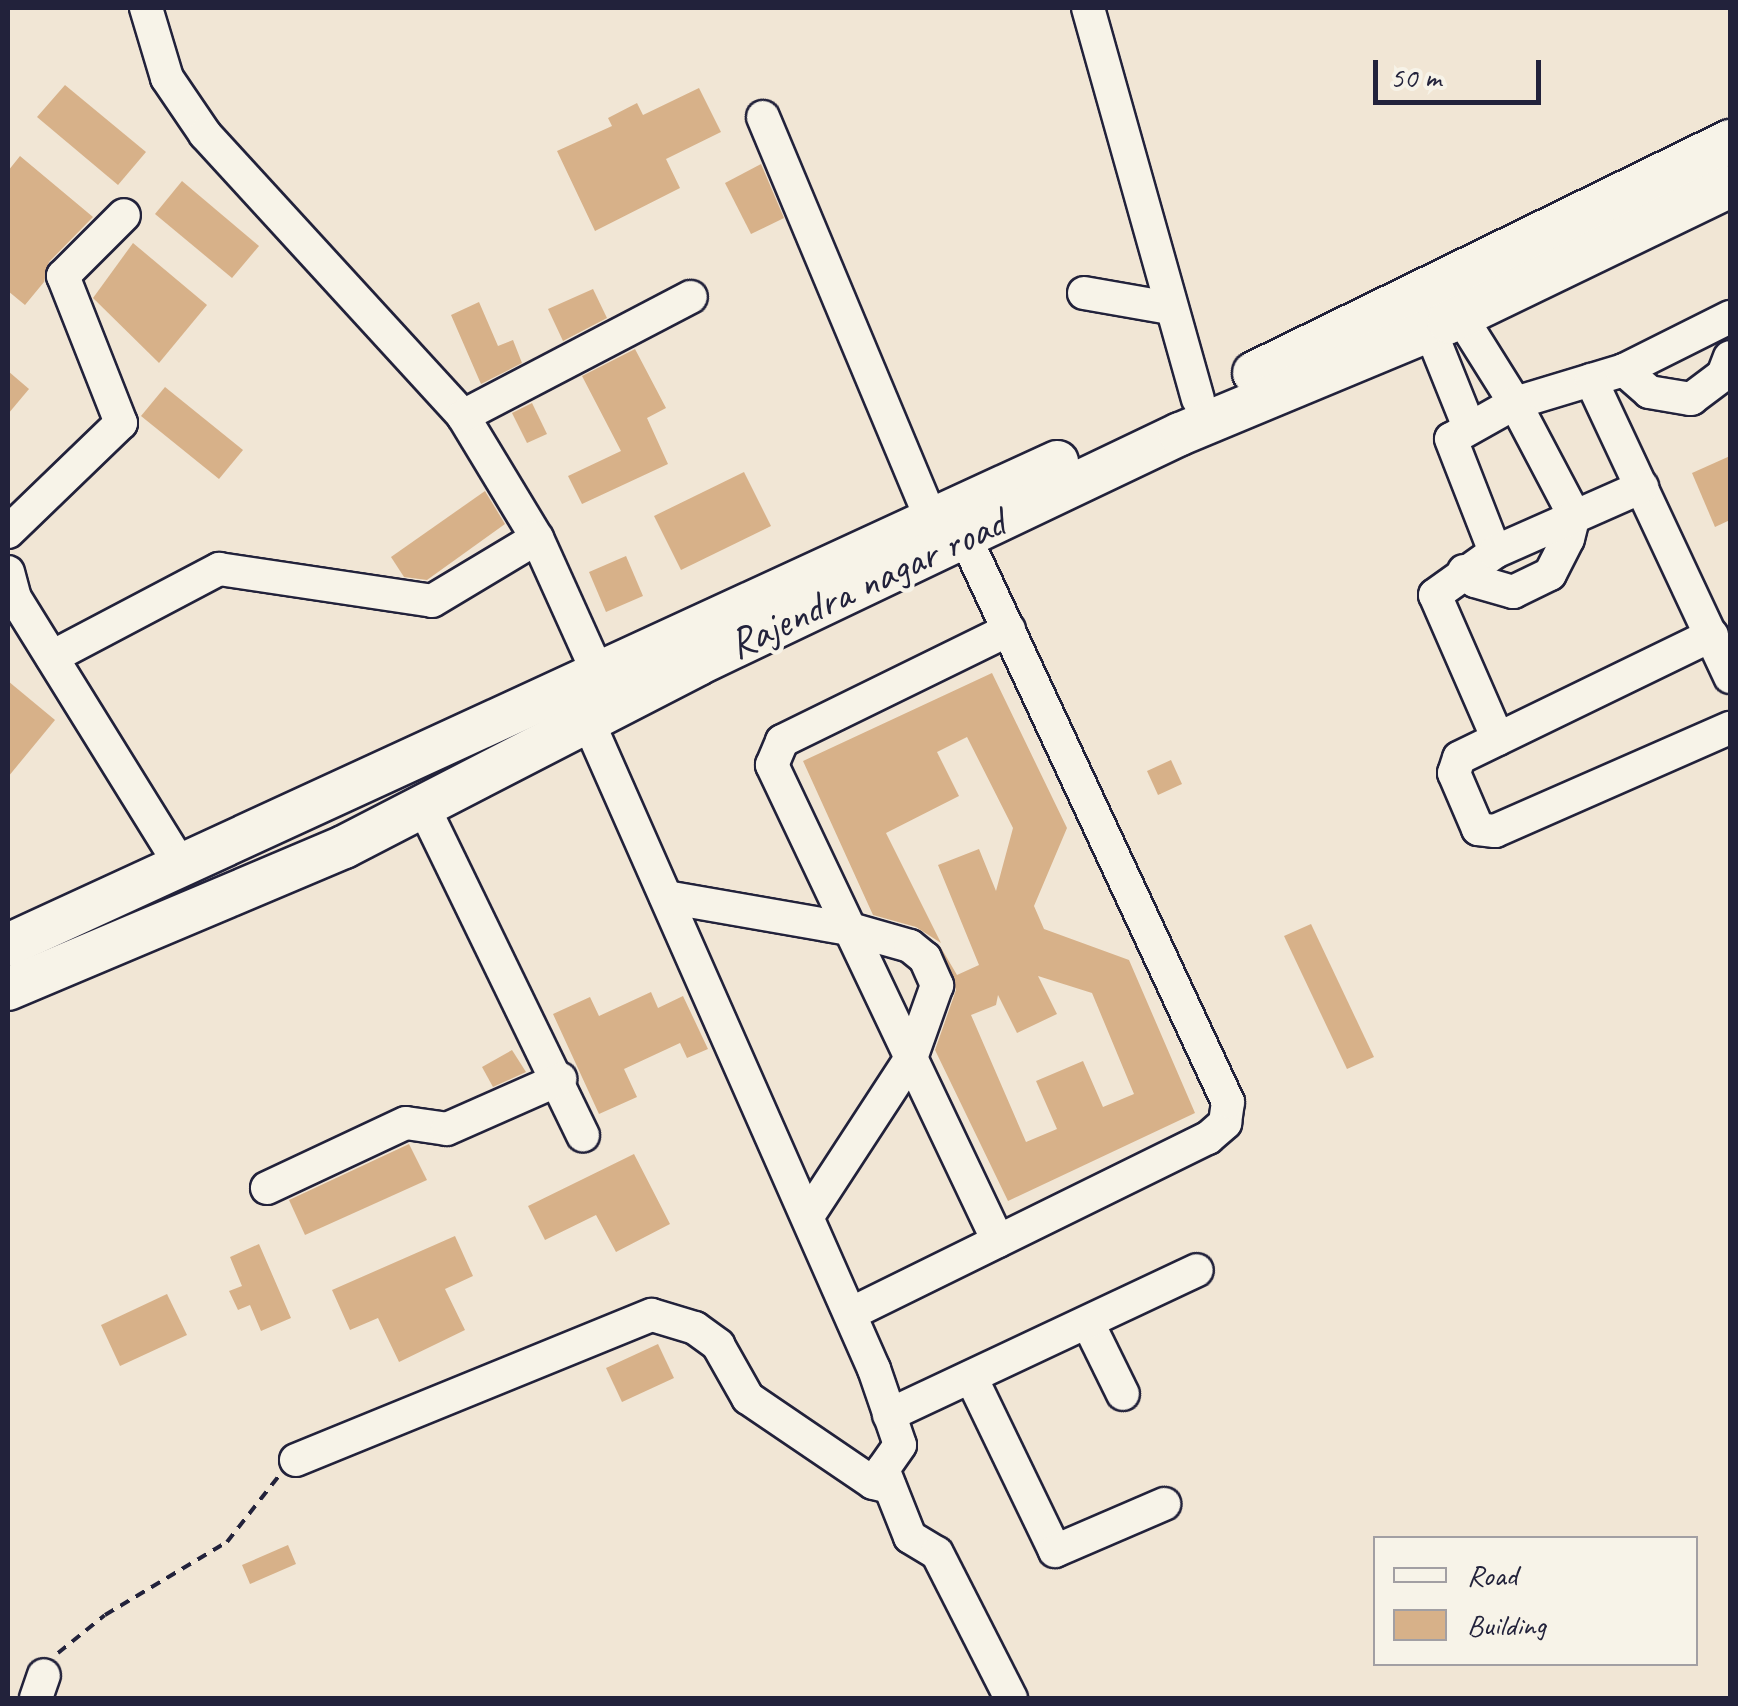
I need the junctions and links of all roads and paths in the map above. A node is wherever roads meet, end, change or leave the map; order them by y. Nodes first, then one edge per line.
1 (146, 8) edge
2 (1088, 8) edge
3 (764, 117) dead end
4 (1730, 142) edge
5 (1730, 186) edge
6 (124, 215) dead end
7 (1084, 293) dead end
8 (691, 297) dead end
9 (1170, 308) junction
10 (1730, 317) edge
11 (1446, 323) junction
12 (1730, 357) edge
13 (1624, 370) junction
14 (1591, 380) junction
15 (1198, 399) junction
16 (1515, 403) junction
17 (463, 416) junction
18 (1469, 426) junction
19 (1642, 487) junction
20 (1574, 514) junction
21 (948, 528) junction
22 (8, 532) edge
23 (537, 538) junction
24 (1495, 552) junction
25 (1464, 571) junction
26 (10, 592) edge
27 (1009, 630) junction
28 (1720, 641) edge
29 (691, 648) junction
30 (52, 657) junction
31 (597, 671) junction
32 (1730, 678) edge
33 (587, 719) junction
34 (1730, 728) edge
35 (1498, 739) junction
36 (424, 808) junction
37 (181, 866) junction
38 (666, 897) junction
39 (850, 929) junction
40 (8, 946) edge
41 (8, 989) edge
42 (911, 1058) junction
43 (560, 1078) junction
44 (583, 1135) dead end
45 (267, 1188) dead end
46 (808, 1216) junction
47 (998, 1241) junction
48 (1197, 1270) dead end
49 (852, 1313) junction
50 (1088, 1322) junction
51 (971, 1377) junction
52 (1123, 1394) dead end
53 (889, 1415) junction
54 (296, 1460) joint
55 (890, 1487) junction
56 (1164, 1504) dead end
57 (40, 1687) edge
58 (1012, 1698) edge

1 - 17 street
2 - 9 street
3 - 21 street
4 - 15 main road, Rajendra nagar road
5 - 11 main road, Rajendra nagar road
6 - 22 street
7 - 9 street
8 - 17 street
9 - 15 street
10 - 13 street
11 - 16 street
11 - 18 street
11 - 21 main road, Rajendra nagar road
12 - 13 street
13 - 14 street
14 - 16 street
14 - 19 street
15 - 21 main road, Rajendra nagar road
16 - 18 street
16 - 20 street
17 - 23 street
18 - 24 street
19 - 20 street
19 - 28 street
20 - 24 street
20 - 25 street
21 - 27 street
21 - 29 main road, Rajendra nagar road
23 - 30 street
23 - 31 street
24 - 25 street
25 - 35 street
26 - 30 street
27 - 39 street
27 - 47 street
28 - 32 street
28 - 35 street
29 - 31 main road, Rajendra nagar road
29 - 33 main road, Rajendra nagar road
30 - 37 street
31 - 37 main road, Rajendra nagar road
33 - 36 main road, Rajendra nagar road
33 - 38 street
34 - 35 street
36 - 41 main road, Rajendra nagar road
36 - 43 street
37 - 40 main road, Rajendra nagar road
38 - 39 street
38 - 46 street
39 - 42 street
39 - 42 street
42 - 46 street
42 - 47 street
43 - 44 street
43 - 45 street
46 - 49 street
47 - 49 street
48 - 50 street
49 - 53 street
50 - 51 street
50 - 52 street
51 - 53 street
51 - 56 street
53 - 55 street
54 - 55 street
54 - 57 path
55 - 58 street

